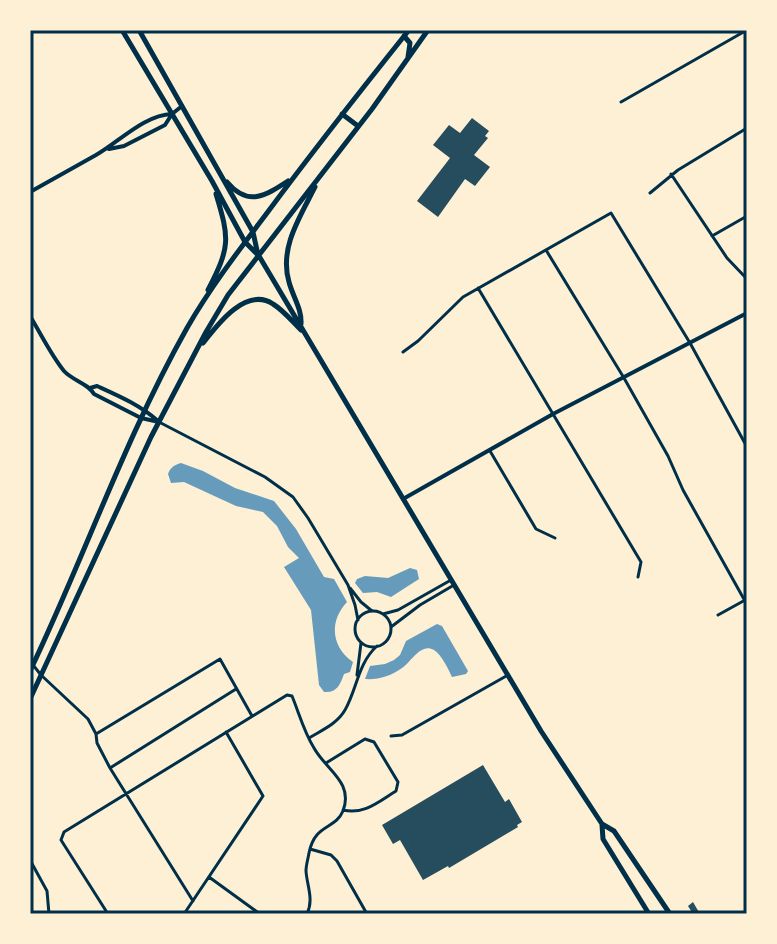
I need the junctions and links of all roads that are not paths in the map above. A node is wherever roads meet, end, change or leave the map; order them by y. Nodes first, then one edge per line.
1 (122, 30) edge
2 (139, 30) edge
3 (409, 30) edge
4 (428, 30) edge
5 (747, 30) edge
6 (404, 36) junction
7 (408, 58) junction
8 (621, 102) dead end
9 (182, 106) junction
10 (172, 114) junction
11 (342, 114) junction
12 (358, 126) junction
13 (747, 128) edge
14 (107, 149) junction
15 (218, 171) junction
16 (671, 174) junction
17 (320, 177) junction
18 (292, 179) junction
19 (212, 181) junction
20 (30, 192) edge
21 (650, 193) dead end
22 (747, 216) edge
23 (253, 232) junction
24 (712, 236) junction
25 (245, 242) junction
26 (546, 250) junction
27 (259, 256) junction
28 (747, 279) edge
29 (478, 288) junction
30 (200, 308) junction
31 (747, 313) edge
32 (30, 316) edge
33 (301, 325) junction
34 (307, 336) junction
35 (690, 343) junction
36 (403, 352) dead end
37 (195, 353) junction
38 (624, 378) junction
39 (90, 388) junction
40 (145, 409) junction
41 (553, 414) junction
42 (141, 418) junction
43 (159, 422) junction
44 (747, 447) edge
45 (490, 451) junction
46 (403, 499) junction
47 (555, 538) dead end
48 (638, 577) dead end
49 (452, 582) junction
50 (348, 585) junction
51 (746, 600) edge
52 (372, 611) junction
53 (383, 614) junction
54 (718, 615) dead end
55 (358, 620) junction
56 (391, 627) junction
57 (361, 642) junction
58 (377, 646) junction
59 (33, 665) junction
60 (30, 671) edge
61 (41, 675) junction
62 (508, 675) junction
63 (357, 678) junction
64 (236, 689) junction
65 (30, 699) edge
66 (252, 716) junction
67 (226, 732) junction
68 (96, 734) junction
69 (391, 736) dead end
70 (309, 738) junction
71 (326, 763) junction
72 (110, 768) junction
73 (127, 794) junction
74 (343, 810) junction
75 (602, 824) junction
76 (310, 849) junction
77 (30, 860) edge
78 (209, 877) junction
79 (193, 901) junction
80 (49, 914) edge
81 (108, 914) edge
82 (184, 914) edge
83 (260, 914) edge
84 (307, 914) edge
85 (367, 914) edge
86 (649, 914) edge
87 (670, 914) edge

1 - 10 main road
2 - 9 main road
3 - 6 main road
4 - 7 main road
5 - 8 street
6 - 7 main road
6 - 11 main road
7 - 12 main road
9 - 10 street
9 - 15 main road
10 - 14 street
10 - 14 street
10 - 19 main road
11 - 12 main road
11 - 18 main road
12 - 17 main road
13 - 16 street
14 - 20 street
15 - 18 main road
15 - 23 main road
16 - 21 street
16 - 24 street
17 - 27 main road
17 - 33 main road
18 - 23 main road
19 - 25 main road
19 - 30 main road
22 - 24 street
23 - 25 main road
23 - 27 main road
24 - 28 street
25 - 27 main road
25 - 30 main road
26 - 29 street
26 - 35 street
26 - 38 street
27 - 33 main road
27 - 37 main road
29 - 36 street
29 - 41 street
30 - 40 main road
31 - 35 street
32 - 39 street
33 - 34 main road
34 - 37 main road
34 - 46 main road
35 - 38 street
35 - 44 street
37 - 43 main road
38 - 41 street
38 - 51 street
39 - 40 street
39 - 42 street
40 - 42 main road
40 - 43 street
41 - 45 street
41 - 48 street
42 - 43 street
42 - 59 main road
43 - 50 street
43 - 61 main road
45 - 46 street
45 - 47 street
46 - 49 main road
49 - 53 street
49 - 56 street
49 - 62 main road
50 - 52 street
50 - 55 street
51 - 54 street
52 - 53 street
52 - 55 street
53 - 56 street
55 - 57 street
56 - 58 street
57 - 58 street
57 - 63 street
58 - 63 street
59 - 60 main road
59 - 61 street
61 - 65 main road
61 - 68 street
62 - 69 street
62 - 75 main road
63 - 70 street
64 - 66 street
64 - 68 street
64 - 72 street
66 - 67 street
66 - 70 street
67 - 73 street
67 - 78 street
68 - 72 street
70 - 71 street
71 - 74 street
71 - 74 street
72 - 73 street
73 - 79 street
73 - 81 street
74 - 76 street
75 - 86 main road
75 - 87 main road
76 - 84 street
76 - 85 street
77 - 80 street
78 - 79 street
78 - 83 street
79 - 82 street

